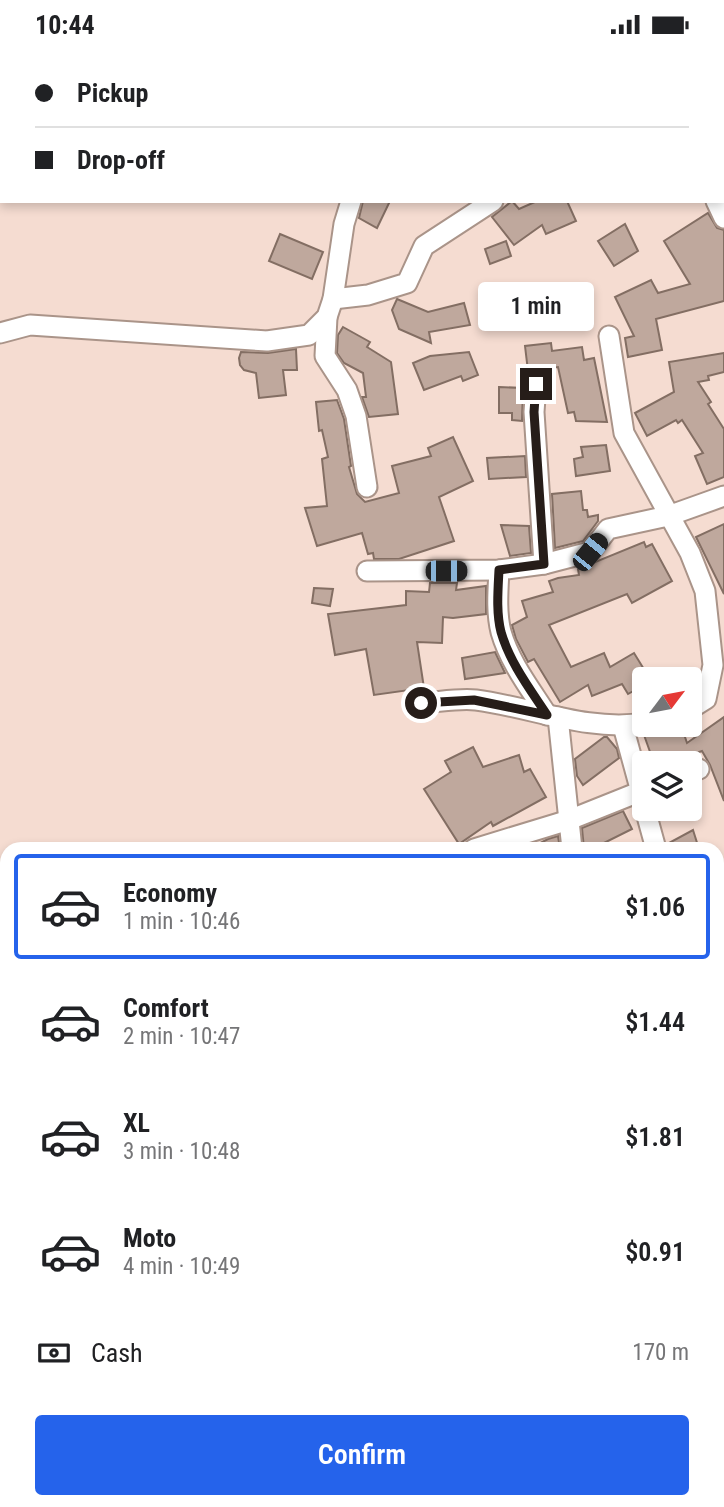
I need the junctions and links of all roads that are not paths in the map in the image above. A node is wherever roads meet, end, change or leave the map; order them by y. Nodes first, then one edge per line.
1 (350, 203) edge
2 (490, 203) edge
3 (330, 308) junction
4 (0, 333) edge
5 (609, 336) dead end
6 (536, 384) dead end
7 (367, 487) dead end
8 (724, 496) edge
9 (668, 516) junction
10 (544, 564) junction
11 (499, 570) junction
12 (367, 572) dead end
13 (718, 661) edge
14 (702, 702) edge
15 (421, 703) dead end
16 (553, 716) junction
17 (632, 725) edge
18 (623, 726) junction
19 (632, 757) edge
20 (632, 802) edge
21 (569, 820) junction
22 (649, 821) edge
23 (497, 842) edge
24 (571, 842) edge
25 (654, 842) edge

1 - 3 street
2 - 3 street
3 - 4 street
3 - 7 street
5 - 9 street
6 - 10 street
8 - 9 street
9 - 10 street
9 - 13 street
10 - 11 street
11 - 12 street
11 - 16 street
13 - 14 street
15 - 16 street
16 - 18 street
16 - 21 street
17 - 18 street
18 - 19 street
20 - 21 street
21 - 23 street
21 - 24 street
22 - 25 street

